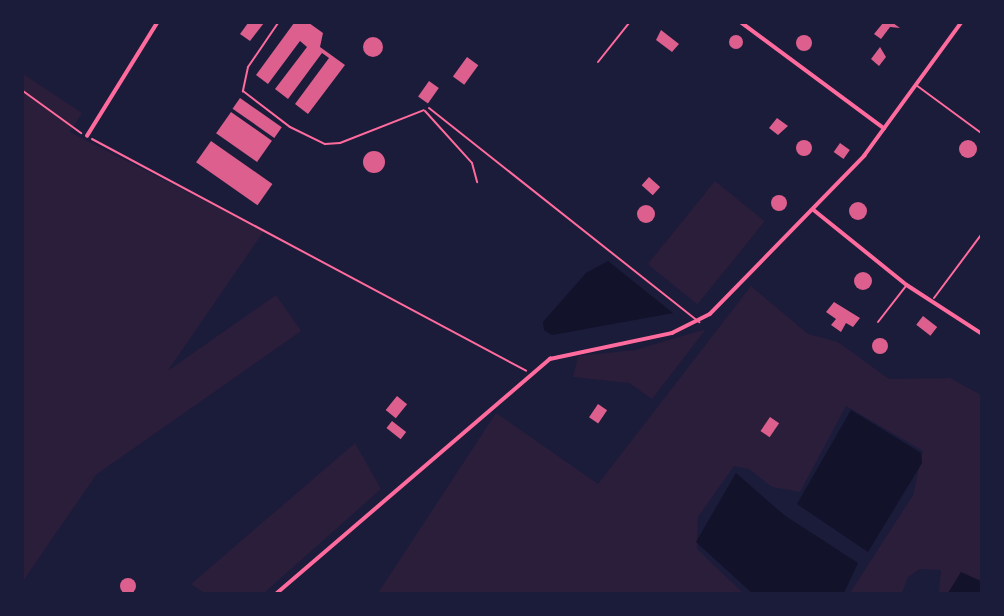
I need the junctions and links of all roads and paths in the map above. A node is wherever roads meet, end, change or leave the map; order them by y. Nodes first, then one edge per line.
1 (157, 23) edge
2 (278, 23) edge
3 (629, 23) edge
4 (742, 23) edge
5 (961, 23) edge
6 (598, 62) dead end
7 (915, 84) junction
8 (23, 91) edge
9 (429, 108) joint
10 (424, 110) junction
11 (884, 128) junction
12 (981, 133) edge
13 (87, 136) junction
14 (477, 182) dead end
15 (814, 209) junction
16 (981, 235) edge
17 (906, 285) junction
18 (934, 298) junction
19 (699, 322) junction
20 (878, 322) dead end
21 (981, 333) edge
22 (530, 373) junction
23 (277, 593) edge

1 - 13 street
2 - 10 path
3 - 6 lane
4 - 11 street
5 - 7 street
7 - 11 street
7 - 12 lane
8 - 13 path
9 - 10 path
9 - 19 lane
10 - 14 path
11 - 15 street
13 - 22 path
15 - 17 street
15 - 19 street
16 - 18 lane
17 - 18 street
17 - 20 lane
18 - 21 street
19 - 22 street
22 - 23 street

